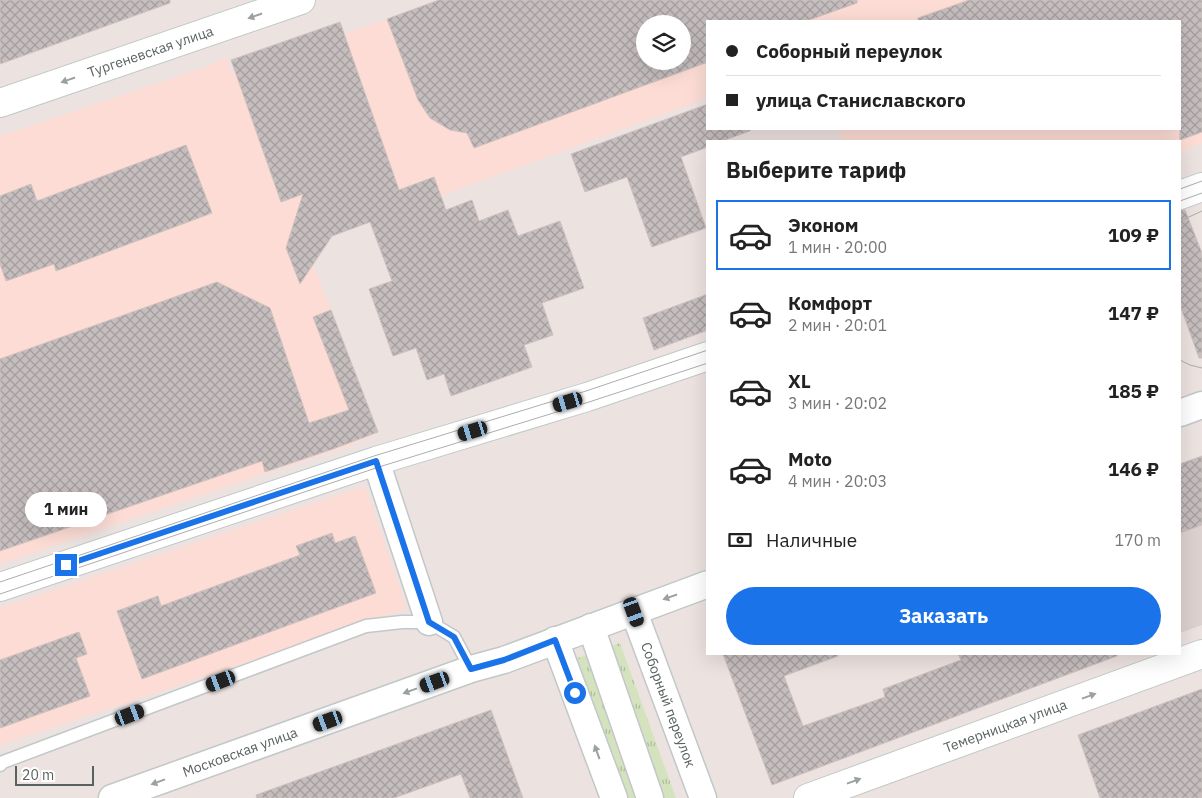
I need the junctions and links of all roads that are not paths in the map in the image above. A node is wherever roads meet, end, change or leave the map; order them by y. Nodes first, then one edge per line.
1 (301, 0) edge
2 (0, 103) edge
3 (1202, 187) edge
4 (1181, 195) edge
5 (706, 357) edge
6 (1202, 405) edge
7 (1181, 413) edge
8 (376, 461) junction
9 (706, 585) edge
10 (0, 587) edge
11 (634, 612) junction
12 (429, 622) junction
13 (591, 628) junction
14 (555, 640) junction
15 (1202, 654) edge
16 (471, 669) junction
17 (0, 765) edge
18 (112, 798) edge
19 (614, 798) edge
20 (650, 798) edge
21 (702, 798) edge
22 (808, 798) edge

1 -> 2 street, Тургеневская улица
3 - 4 street
5 - 8 street
6 - 7 street
8 - 10 street
8 - 12 street
9 -> 11 street, Московская улица
11 - 13 street, Московская улица
11 - 21 street, Соборный переулок
12 - 16 lane
12 - 17 lane
13 - 14 street, Московская улица
13 - 20 street
14 - 16 street, Московская улица
19 -> 14 street
22 -> 15 street, Темерницкая улица
16 -> 18 street, Московская улица

